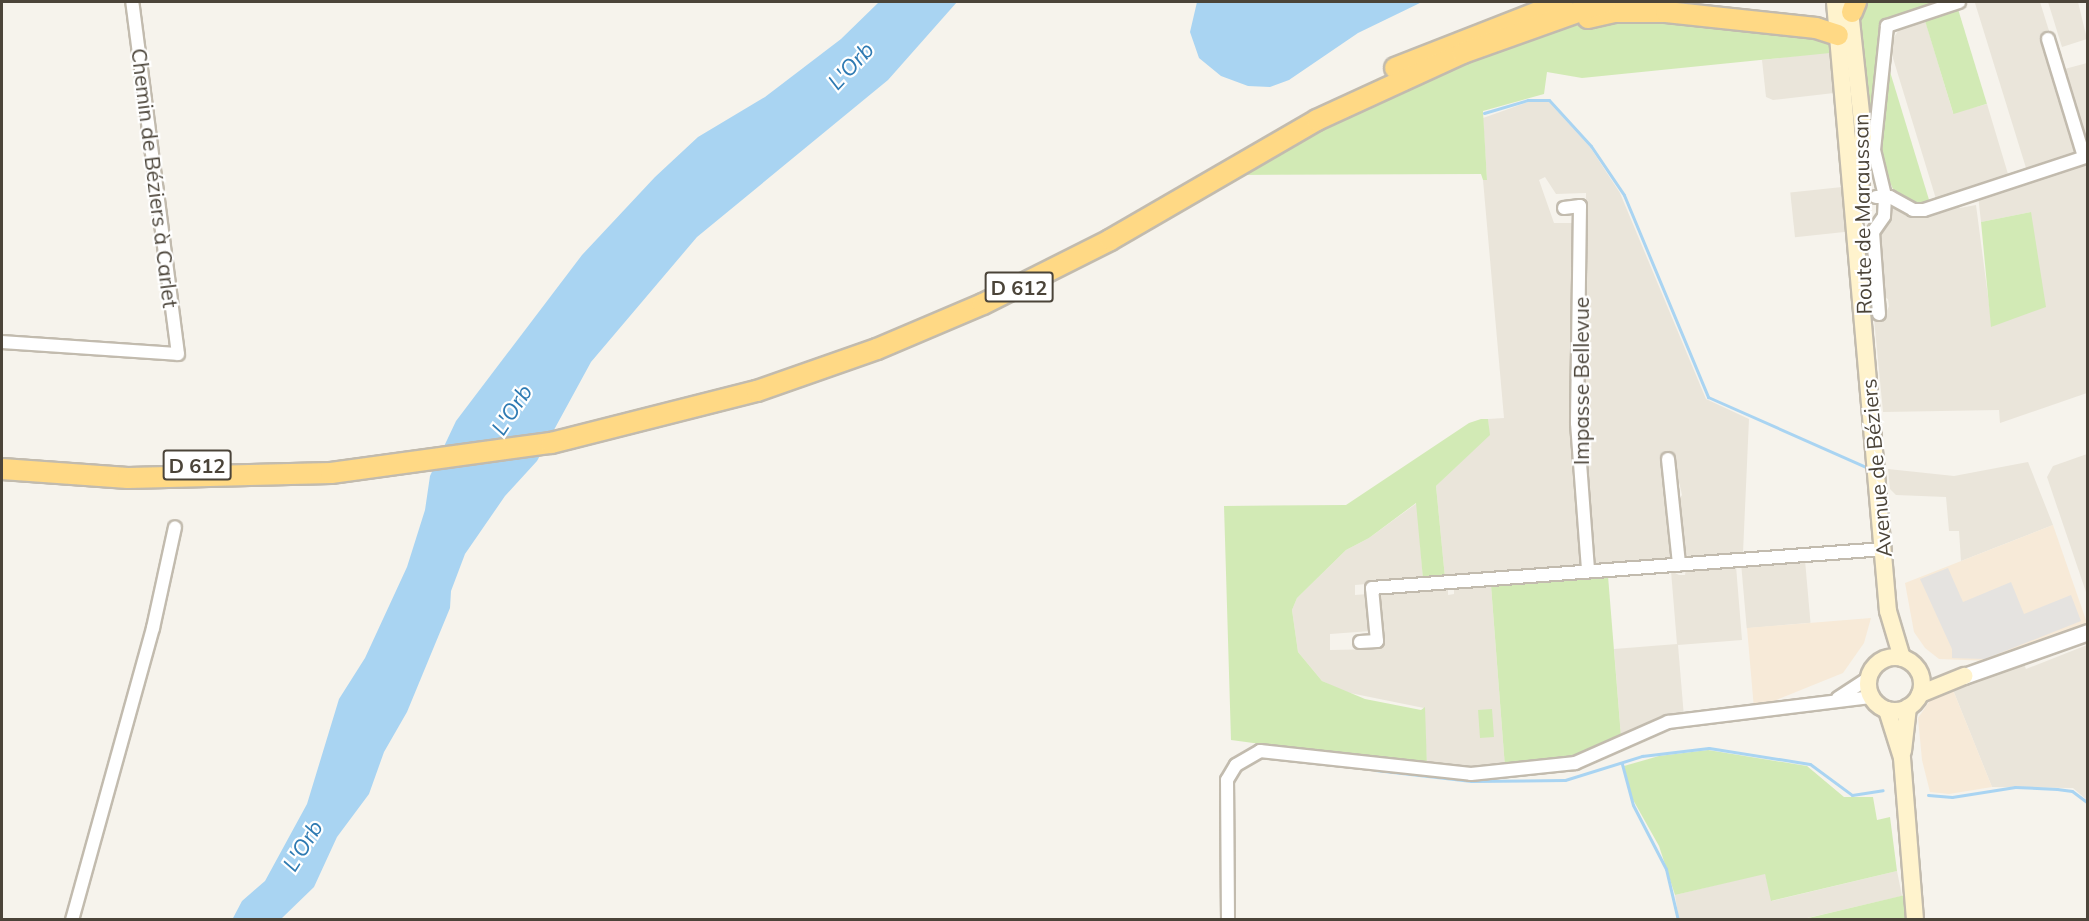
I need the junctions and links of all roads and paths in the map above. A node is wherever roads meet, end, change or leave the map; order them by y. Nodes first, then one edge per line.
1 (132, 2) edge
2 (1539, 2) edge
3 (1563, 2) edge
4 (1606, 2) edge
5 (1959, 2) edge
6 (1848, 4) edge
7 (1838, 35) junction
8 (1489, 36) junction
9 (2048, 39) dead end
10 (2086, 157) edge
11 (1860, 189) junction
12 (1881, 197) junction
13 (1564, 208) dead end
14 (1860, 208) junction
15 (1879, 314) dead end
16 (1864, 325) junction
17 (2, 342) edge
18 (2, 455) edge
19 (1668, 459) dead end
20 (393, 460) junction
21 (2, 469) edge
22 (175, 527) dead end
23 (1883, 549) junction
24 (1678, 564) junction
25 (1588, 571) junction
26 (1888, 610) junction
27 (2088, 632) edge
28 (1360, 642) dead end
29 (1902, 658) junction
30 (1882, 660) junction
31 (1920, 673) junction
32 (1964, 676) junction
33 (1869, 678) junction
34 (1920, 694) junction
35 (1872, 697) junction
36 (1837, 699) junction
37 (1908, 708) junction
38 (1887, 710) junction
39 (1902, 758) junction
40 (72, 920) edge
41 (1228, 920) edge
42 (1915, 920) edge

1 - 17 street, Chemin de Béziers à Carlet
2 - 8 highway
3 - 8 highway, D 612
4 - 8 highway, D 612
5 - 12 street
6 - 7 main road, Route de Maraussan
6 - 11 main road, Route de Maraussan
7 - 8 highway
7 - 16 main road, Route de Maraussan
8 - 20 highway, D 612
9 - 10 street
10 - 12 street
11 - 12 street
11 - 14 main road, Route de Maraussan
12 - 14 street
12 - 15 street
13 - 25 street, Impasse Bellevue
14 - 16 main road, Route de Maraussan
16 - 23 main road, Avenue de Béziers
18 - 20 highway, D 612
19 - 24 street
20 - 21 highway, D 612
22 - 40 street
23 - 24 street
23 - 26 main road, Avenue de Béziers
24 - 25 street
25 - 28 street
26 - 29 main road, Avenue de Béziers
26 - 30 main road, Avenue de Béziers
27 - 32 street
29 - 30 main road
29 - 31 main road
30 - 33 main road
31 - 32 main road
31 - 34 main road
32 - 34 main road
33 - 35 main road
33 - 36 street
34 - 37 main road
35 - 36 street
35 - 38 main road
36 - 41 street
37 - 38 main road
37 - 39 main road
38 - 39 main road
39 - 42 main road

